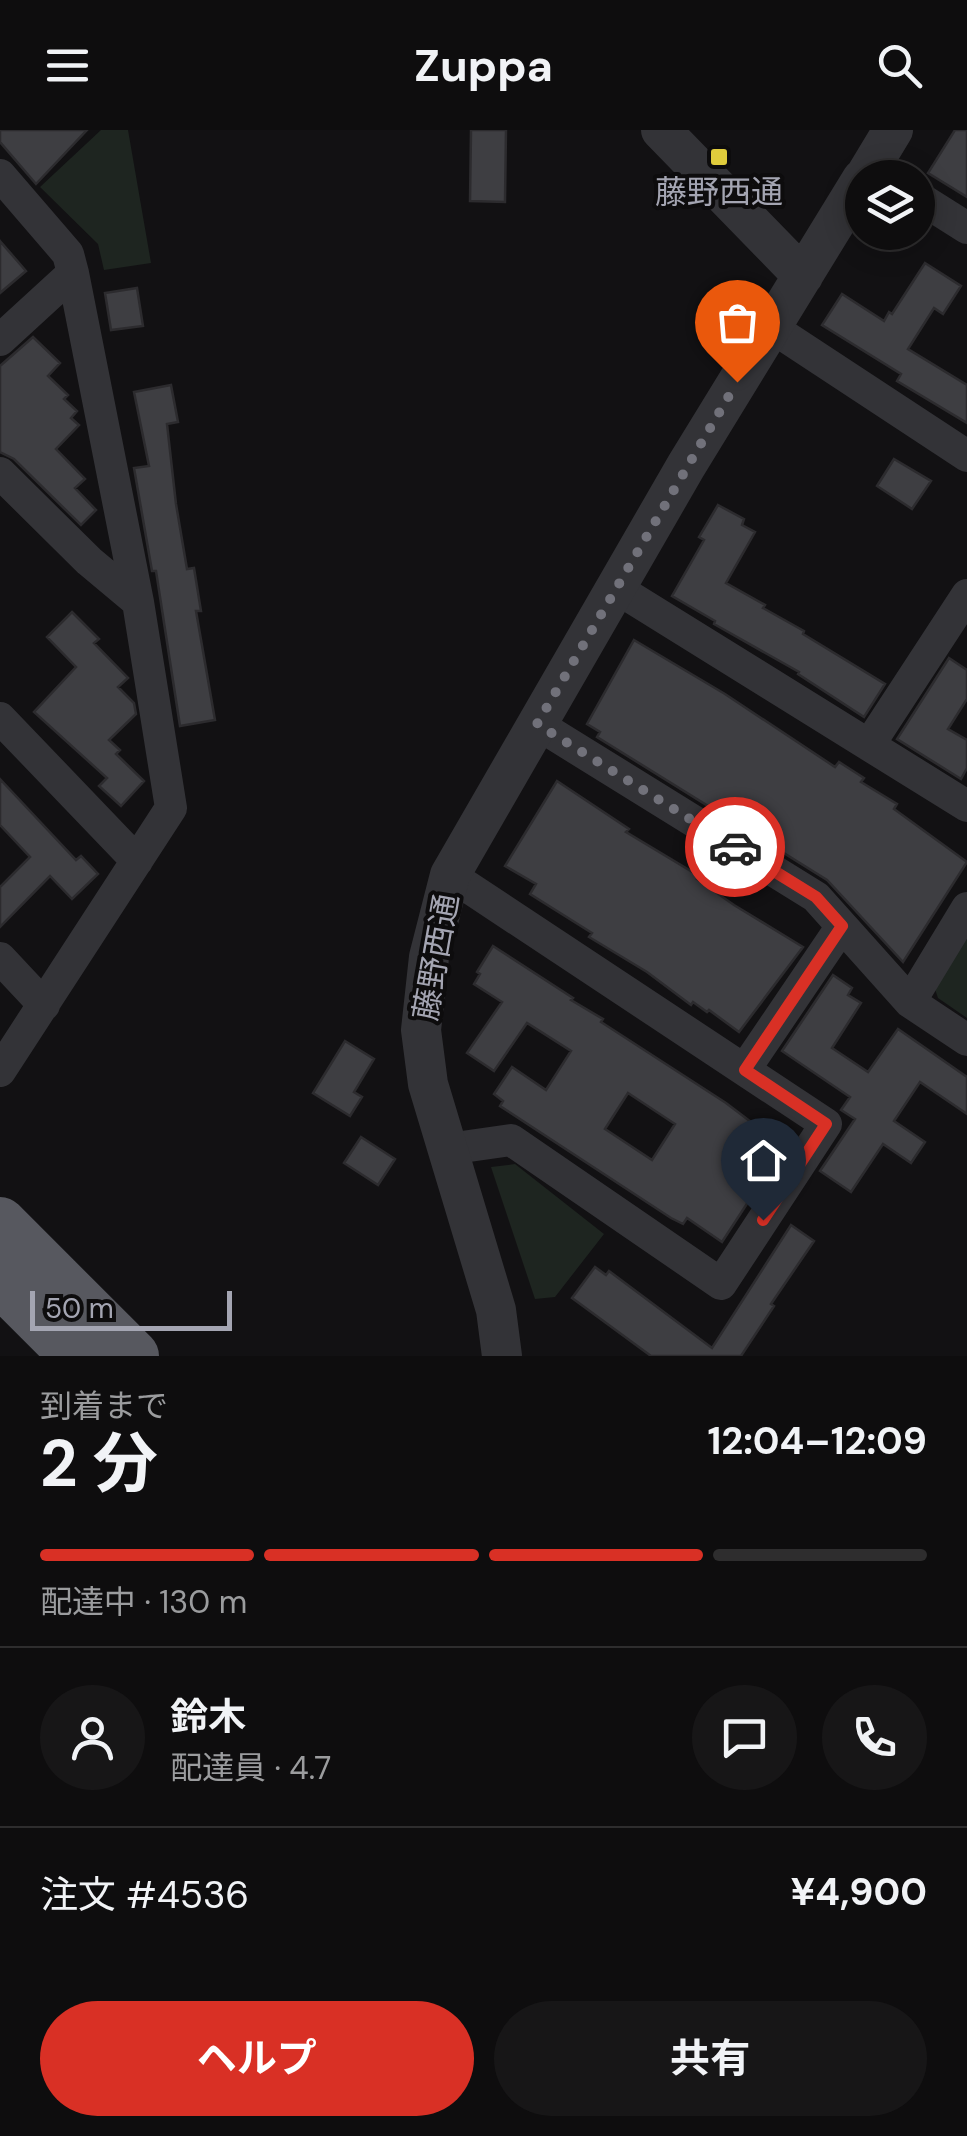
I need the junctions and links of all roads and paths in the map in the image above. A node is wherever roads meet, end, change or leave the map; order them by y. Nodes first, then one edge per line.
1 (660, 130) edge
2 (893, 130) edge
3 (878, 160) edge
4 (0, 175) edge
5 (935, 208) edge
6 (845, 213) edge
7 (967, 228) edge
8 (74, 273) junction
9 (802, 276) junction
10 (771, 327) junction
11 (0, 340) edge
12 (967, 456) edge
13 (0, 472) edge
14 (616, 588) junction
15 (138, 602) junction
16 (963, 610) edge
17 (0, 718) edge
18 (537, 724) junction
19 (869, 745) junction
20 (967, 806) edge
21 (137, 860) junction
22 (450, 875) junction
23 (967, 908) edge
24 (842, 926) junction
25 (0, 958) edge
26 (910, 1002) junction
27 (44, 1004) junction
28 (967, 1040) edge
29 (745, 1070) junction
30 (0, 1071) edge
31 (448, 1149) junction
32 (0, 1223) edge
33 (0, 1280) edge
34 (76, 1356) edge
35 (133, 1356) edge
36 (502, 1356) edge

1 - 9 street
2 - 3 street, 藤野西通
4 - 8 street
5 - 7 street
6 - 9 street, 藤野西通
8 - 11 street
8 - 15 street
9 - 10 street, 藤野西通
10 - 12 street
10 - 14 street, 藤野西通
13 - 15 street
14 - 18 street, 藤野西通
14 - 19 street
15 - 21 street
16 - 19 street
17 - 21 street
18 - 22 street, 藤野西通
18 - 24 street
19 - 20 street
21 - 27 street
22 - 29 street
22 - 31 street, 藤野西通
23 - 26 street
24 - 26 street
24 - 29 street
25 - 27 street
26 - 28 street
27 - 30 street
29 - 31 street
31 - 36 street, 藤野西通
32 - 35 highway
33 - 34 highway

